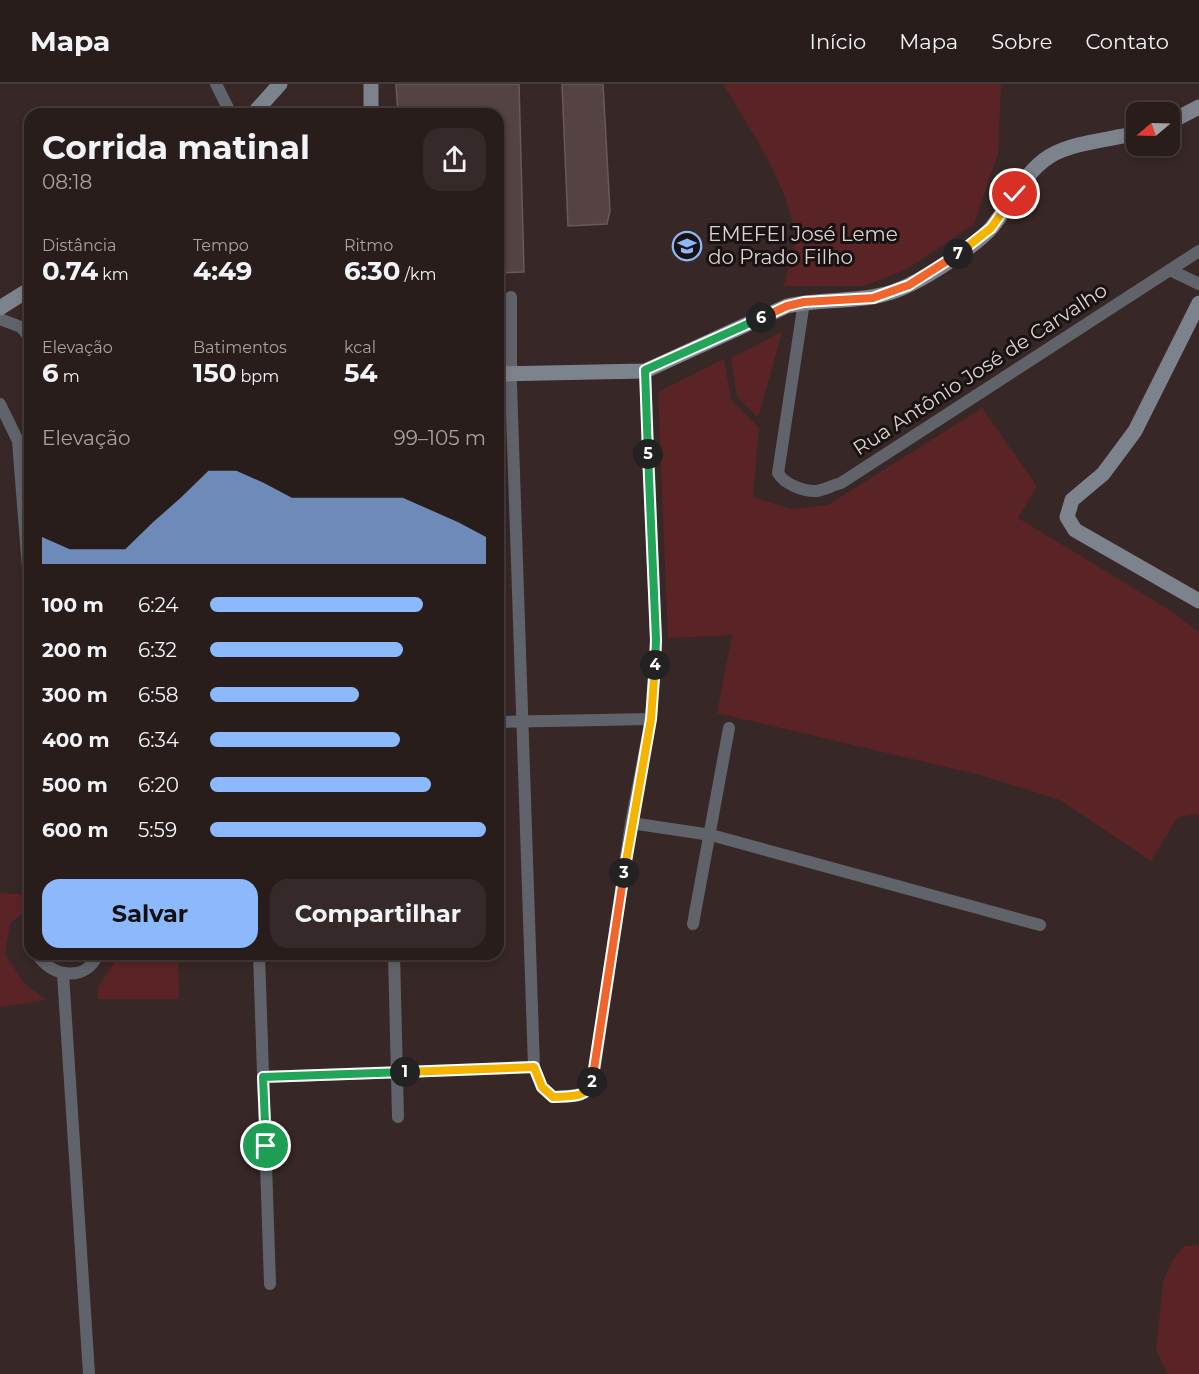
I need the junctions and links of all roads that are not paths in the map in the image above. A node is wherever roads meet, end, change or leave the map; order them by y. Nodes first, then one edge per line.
1 (216, 84) edge
2 (280, 84) edge
3 (371, 84) edge
4 (1199, 107) edge
5 (228, 108) edge
6 (258, 108) edge
7 (371, 108) edge
8 (1180, 117) edge
9 (1126, 135) edge
10 (1199, 251) edge
11 (1170, 270) junction
12 (1199, 284) edge
13 (24, 293) edge
14 (511, 297) dead end
15 (804, 302) junction
16 (1199, 303) edge
17 (0, 308) edge
18 (0, 319) edge
19 (24, 331) edge
20 (645, 370) junction
21 (505, 374) edge
22 (0, 404) edge
23 (24, 518) edge
24 (1199, 601) edge
25 (651, 719) junction
26 (523, 721) junction
27 (504, 722) edge
28 (729, 728) dead end
29 (631, 823) junction
30 (710, 835) junction
31 (693, 924) dead end
32 (1040, 925) dead end
33 (41, 960) edge
34 (93, 960) edge
35 (259, 960) edge
36 (394, 960) edge
37 (63, 974) junction
38 (534, 1067) junction
39 (398, 1072) junction
40 (263, 1077) junction
41 (398, 1117) dead end
42 (270, 1284) dead end
43 (89, 1374) edge

1 - 5 street
2 - 6 street
3 - 7 street
4 - 8 street
9 - 15 street
10 - 11 street, Rua Antônio José de Carvalho
11 - 12 street
11 - 15 street, Rua Antônio José de Carvalho
13 - 17 street
14 - 21 street
15 - 20 street
16 - 24 street
18 - 19 street
20 - 21 street
20 - 25 street
21 - 26 street
22 - 23 street
25 - 26 street
25 - 29 street
26 - 27 street
26 - 38 street
28 - 30 street
29 - 30 street
29 - 38 street
30 - 31 street
30 - 32 street
33 - 37 street
34 - 37 street
35 - 40 street
36 - 39 street
37 - 43 street
38 - 39 street
39 - 40 street
39 - 41 street
40 - 42 street

